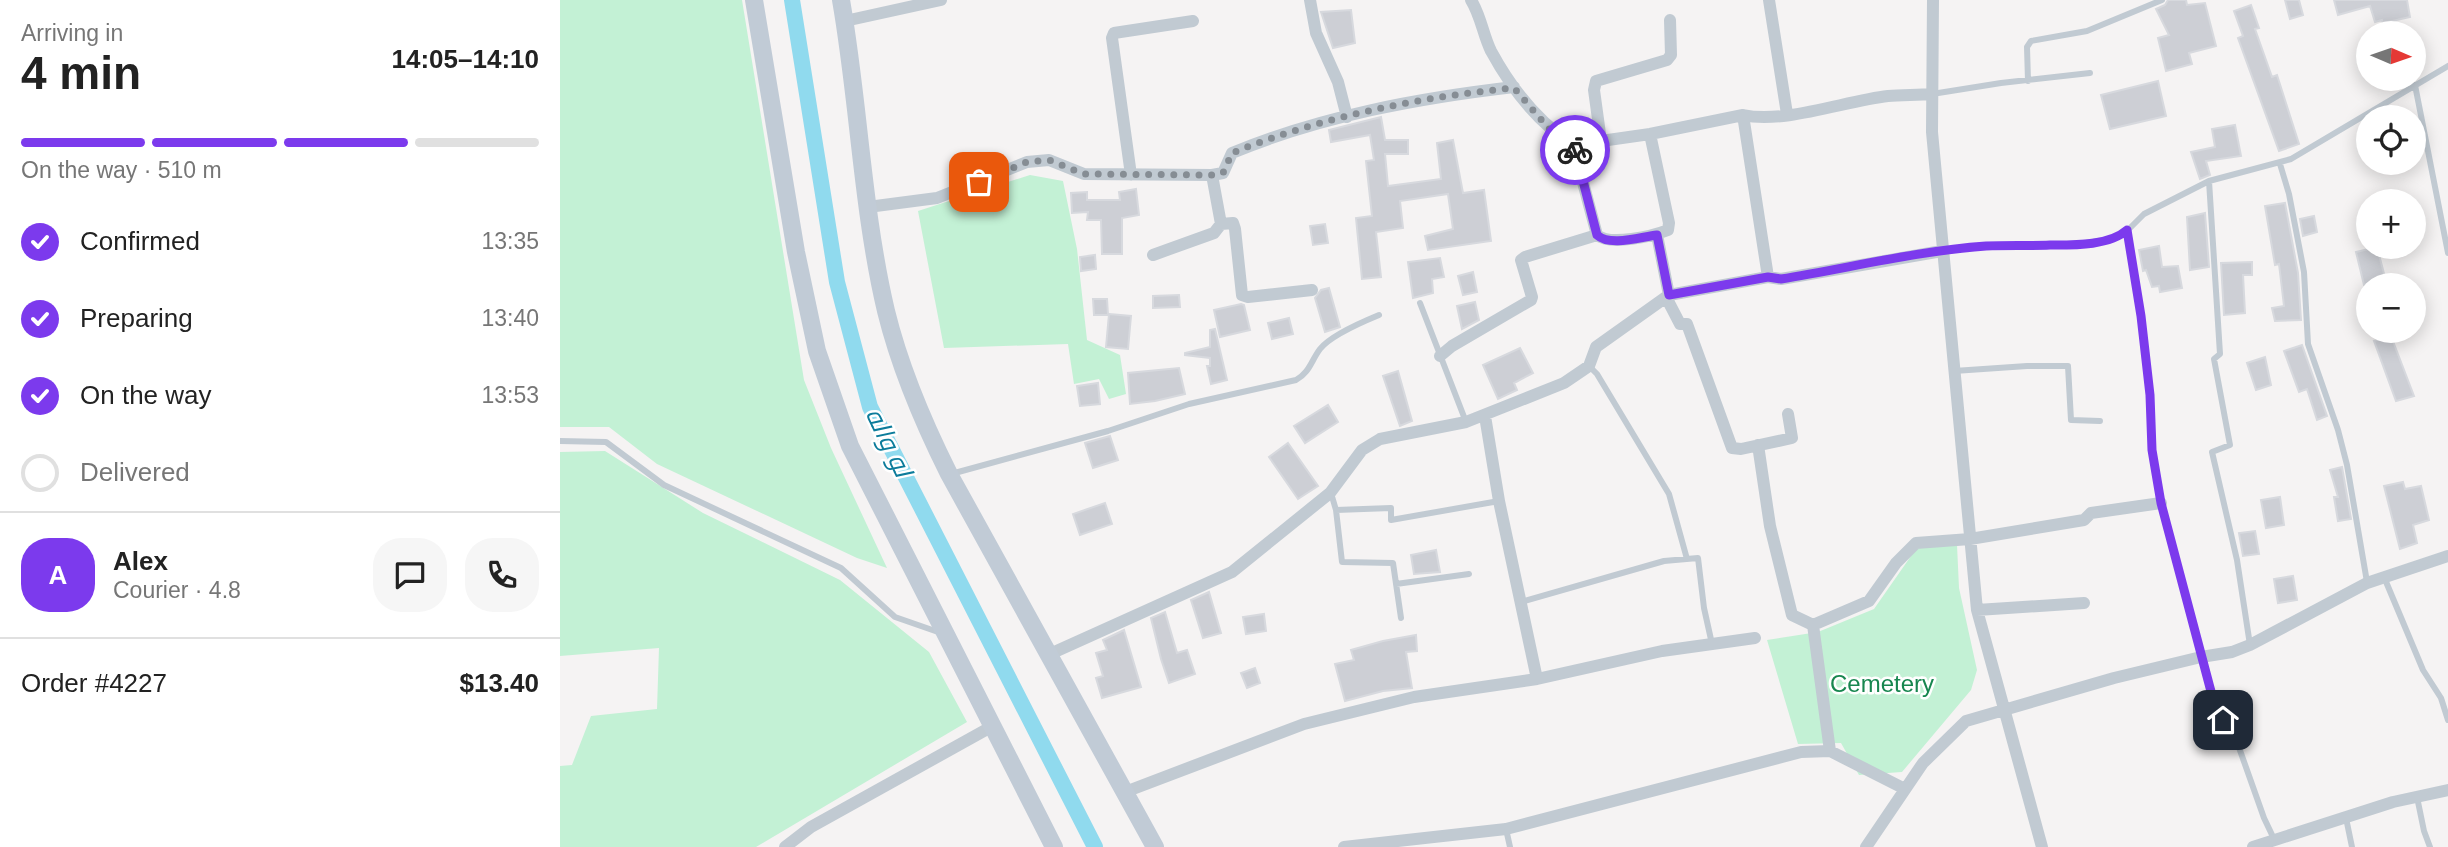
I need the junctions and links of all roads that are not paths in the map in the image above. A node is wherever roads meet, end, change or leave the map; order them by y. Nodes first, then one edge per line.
1 (754, 0) edge
2 (841, 0) edge
3 (941, 0) edge
4 (1310, 0) edge
5 (1471, 0) edge
6 (1769, 0) edge
7 (1933, 0) edge
8 (2162, 0) edge
9 (1670, 20) dead end
10 (845, 21) junction
11 (1193, 21) dead end
12 (2448, 66) edge
13 (2090, 73) dead end
14 (2426, 79) edge
15 (2028, 81) junction
16 (1514, 88) junction
17 (2405, 91) edge
18 (2416, 91) edge
19 (1932, 94) junction
20 (1787, 114) junction
21 (1743, 115) junction
22 (1347, 117) junction
23 (1650, 134) junction
24 (1601, 141) junction
25 (1573, 145) junction
26 (2280, 164) junction
27 (1131, 175) junction
28 (1212, 175) junction
29 (2209, 181) junction
30 (868, 207) junction
31 (1221, 224) junction
32 (2127, 230) junction
33 (1597, 235) junction
34 (1657, 235) junction
35 (1942, 251) junction
36 (2448, 253) edge
37 (1153, 255) dead end
38 (1768, 277) junction
39 (1312, 290) dead end
40 (1667, 296) junction
41 (1420, 303) dead end
42 (1379, 315) dead end
43 (1440, 356) junction
44 (1588, 366) junction
45 (1954, 371) junction
46 (1788, 414) dead end
47 (1485, 416) junction
48 (2100, 421) dead end
49 (1466, 422) junction
50 (560, 441) edge
51 (1758, 446) junction
52 (949, 474) junction
53 (1331, 493) junction
54 (1499, 501) junction
55 (2161, 503) junction
56 (1336, 510) junction
57 (1970, 539) junction
58 (2448, 556) edge
59 (1688, 559) junction
60 (1469, 574) dead end
61 (2384, 576) junction
62 (2367, 583) junction
63 (1396, 584) junction
64 (1521, 602) junction
65 (2084, 603) dead end
66 (1977, 610) junction
67 (1401, 618) dead end
68 (1813, 625) junction
69 (946, 635) junction
70 (1755, 638) dead end
71 (1712, 644) junction
72 (2250, 645) junction
73 (1050, 654) junction
74 (2202, 657) junction
75 (1537, 679) junction
76 (2003, 709) junction
77 (2448, 720) edge
78 (991, 727) junction
79 (1830, 751) junction
80 (1905, 789) junction
81 (2448, 790) edge
82 (1125, 792) junction
83 (2417, 797) junction
84 (2346, 816) junction
85 (1507, 829) junction
86 (2274, 839) junction
87 (1372, 845) edge
88 (785, 847) edge
89 (1054, 847) edge
90 (1156, 847) edge
91 (1345, 847) edge
92 (1510, 847) edge
93 (1866, 847) edge
94 (2042, 847) edge
95 (2253, 847) edge
96 (2352, 847) edge
97 (2430, 847) edge

1 - 69 street
2 - 10 street
3 - 10 street
4 - 22 street
5 - 16 street
6 - 20 street
7 - 19 street
8 - 15 lane
9 - 24 street
10 - 30 street
11 - 27 street
12 - 14 lane
13 - 15 lane
15 - 19 lane
16 - 22 street
16 - 25 street
17 - 26 lane
18 - 36 lane
19 - 20 street
19 - 35 street
20 - 21 street
21 - 23 street
21 - 38 street
22 - 28 street
23 - 24 street
23 - 34 street
24 - 25 street
25 - 33 street
26 - 29 lane
26 - 62 lane
27 - 28 street
27 - 30 street
28 - 31 street
29 - 32 lane
29 - 72 lane
30 - 52 street
31 - 37 street
31 - 39 street
32 - 35 lane
32 - 55 lane
33 - 34 street
33 - 43 street
34 - 40 street
35 - 38 street
35 - 45 street
38 - 40 street
40 - 44 street
40 - 51 street
41 - 43 lane
42 - 52 lane
43 - 49 lane
44 - 47 street
44 - 59 lane
45 - 48 lane
45 - 57 street
46 - 51 street
47 - 49 street
47 - 54 street
49 - 53 street
50 - 69 lane
51 - 68 street
52 - 73 street
53 - 56 lane
53 - 73 street
54 - 56 lane
54 - 64 street
55 - 57 street
55 - 74 lane
56 - 63 lane
57 - 66 street
57 - 68 street
58 - 61 street
59 - 64 lane
59 - 71 lane
60 - 63 lane
61 - 62 street
61 - 77 lane
62 - 72 street
63 - 67 lane
64 - 75 street
65 - 66 street
66 - 76 street
68 - 79 street
69 - 78 street
70 - 71 street
71 - 75 street
72 - 74 street
73 - 82 street
74 - 76 street
74 - 86 lane
75 - 82 street
76 - 80 street
76 - 94 street
78 - 88 street
78 - 89 street
79 - 80 street
79 - 85 street
80 - 93 street
81 - 83 street
82 - 90 street
83 - 84 street
83 - 97 lane
84 - 86 street
84 - 96 lane
85 - 87 street
85 - 92 lane
86 - 95 street
87 - 91 street

